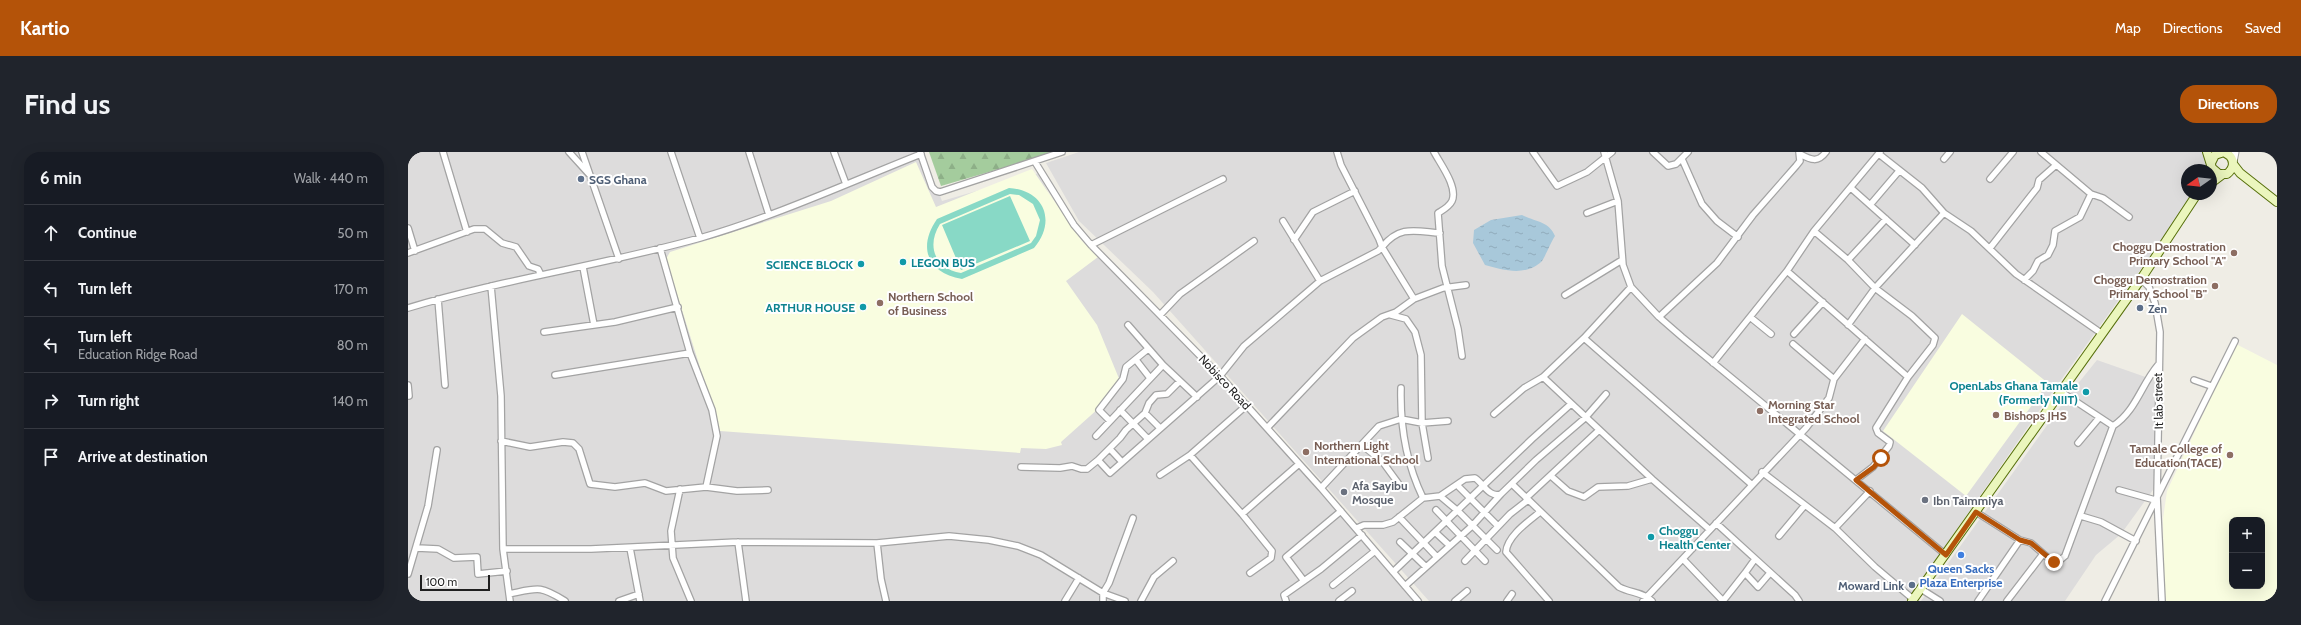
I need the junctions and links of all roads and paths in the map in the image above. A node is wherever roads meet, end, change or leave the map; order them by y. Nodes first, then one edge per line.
1 (443, 152) edge
2 (568, 152) edge
3 (582, 152) edge
4 (671, 152) edge
5 (749, 152) edge
6 (834, 152) edge
7 (1062, 152) edge
8 (1338, 152) edge
9 (1434, 152) edge
10 (1533, 152) edge
11 (1604, 152) edge
12 (1612, 152) edge
13 (1654, 152) edge
14 (1688, 152) edge
15 (1826, 152) edge
16 (1950, 152) edge
17 (2013, 152) edge
18 (2041, 152) edge
19 (2207, 152) edge
20 (2221, 152) edge
21 (2235, 152) edge
22 (921, 153) edge
23 (1800, 153) edge
24 (1879, 153) edge
25 (1606, 158) junction
26 (1682, 159) junction
27 (1944, 159) dead end
28 (1035, 162) junction
29 (2233, 163) junction
30 (2211, 164) edge
31 (2212, 164) edge
32 (2056, 165) junction
33 (1899, 171) junction
34 (2217, 172) edge
35 (2225, 174) junction
36 (591, 176) junction
37 (1223, 179) dead end
38 (1990, 179) dead end
39 (2217, 179) edge
40 (846, 184) junction
41 (1851, 188) junction
42 (1355, 191) junction
43 (2262, 192) junction
44 (2091, 194) junction
45 (2194, 200) edge
46 (1618, 201) junction
47 (2277, 202) edge
48 (1870, 205) junction
49 (1587, 213) dead end
50 (1944, 213) junction
51 (769, 215) junction
52 (2129, 217) dead end
53 (1886, 219) junction
54 (1283, 221) dead end
55 (408, 228) edge
56 (1814, 231) junction
57 (467, 232) junction
58 (1440, 233) junction
59 (1738, 237) junction
60 (700, 238) junction
61 (1294, 240) junction
62 (1254, 241) dead end
63 (1915, 245) junction
64 (1092, 246) junction
65 (1382, 247) junction
66 (660, 248) junction
67 (1990, 248) junction
68 (415, 251) junction
69 (408, 253) edge
70 (619, 259) junction
71 (1622, 260) junction
72 (1848, 260) junction
73 (583, 267) junction
74 (1787, 271) junction
75 (541, 275) junction
76 (2141, 279) junction
77 (2024, 280) junction
78 (1320, 281) junction
79 (1466, 285) dead end
80 (491, 286) junction
81 (1447, 287) junction
82 (1631, 287) junction
83 (1875, 288) junction
84 (1565, 295) dead end
85 (438, 299) junction
86 (1414, 299) junction
87 (1823, 302) junction
88 (678, 307) junction
89 (408, 308) edge
90 (1160, 315) junction
91 (1390, 315) junction
92 (1659, 317) junction
93 (1750, 317) junction
94 (594, 325) junction
95 (1128, 325) dead end
96 (1848, 325) junction
97 (544, 332) dead end
98 (2101, 333) junction
99 (1771, 334) dead end
100 (1794, 334) dead end
101 (1584, 338) junction
102 (1864, 339) junction
103 (2234, 341) dead end
104 (1793, 344) dead end
105 (1148, 349) junction
106 (690, 353) junction
107 (1462, 356) dead end
108 (1136, 360) junction
109 (1713, 363) junction
110 (1163, 365) junction
111 (2158, 365) junction
112 (555, 375) dead end
113 (1220, 376) junction
114 (1543, 377) junction
115 (1908, 377) junction
116 (1150, 378) junction
117 (1834, 379) junction
118 (2194, 380) dead end
119 (1180, 381) junction
120 (408, 385) edge
121 (445, 385) dead end
122 (2211, 386) junction
123 (1401, 388) dead end
124 (2060, 391) junction
125 (1606, 394) dead end
126 (409, 396) edge
127 (1197, 397) junction
128 (1571, 404) junction
129 (1247, 405) junction
130 (1120, 410) junction
131 (1145, 413) junction
132 (1494, 414) dead end
133 (1586, 418) junction
134 (2099, 418) junction
135 (1401, 419) junction
136 (1110, 421) junction
137 (1448, 421) dead end
138 (1422, 423) junction
139 (1133, 424) junction
140 (2114, 426) junction
141 (1160, 428) junction
142 (1267, 428) junction
143 (1597, 432) dead end
144 (1798, 434) junction
145 (1096, 436) dead end
146 (1148, 439) junction
147 (501, 441) junction
148 (2078, 443) dead end
149 (1362, 445) junction
150 (1110, 449) junction
151 (437, 450) dead end
152 (1190, 455) junction
153 (1428, 458) dead end
154 (1098, 460) junction
155 (1122, 462) junction
156 (1299, 464) junction
157 (1021, 467) dead end
158 (1762, 472) junction
159 (1160, 475) dead end
160 (1551, 476) junction
161 (1652, 479) junction
162 (1856, 480) junction
163 (1512, 484) junction
164 (1751, 484) junction
165 (1484, 486) junction
166 (706, 487) junction
167 (1401, 487) dead end
168 (1459, 487) dead end
169 (1321, 488) junction
170 (680, 489) junction
171 (768, 490) dead end
172 (2119, 490) dead end
173 (1870, 492) junction
174 (1501, 494) junction
175 (1440, 496) junction
176 (1423, 498) junction
177 (2156, 498) junction
178 (1471, 499) junction
179 (1527, 499) junction
180 (1805, 505) junction
181 (1436, 510) dead end
182 (1458, 510) junction
183 (1341, 511) junction
184 (1540, 512) junction
185 (1976, 512) junction
186 (1484, 513) junction
187 (1242, 514) junction
188 (2081, 516) junction
189 (1399, 517) junction
190 (1133, 518) dead end
191 (1447, 521) junction
192 (1716, 523) junction
193 (1472, 526) junction
194 (1498, 526) junction
195 (1357, 528) junction
196 (1835, 528) junction
197 (1709, 529) junction
198 (1435, 532) junction
199 (1459, 535) junction
200 (1362, 536) junction
201 (1779, 536) dead end
202 (1486, 538) junction
203 (2020, 540) junction
204 (2136, 541) junction
205 (738, 542) junction
206 (1400, 542) dead end
207 (877, 543) junction
208 (1424, 543) junction
209 (1449, 545) junction
210 (672, 546) junction
211 (417, 548) junction
212 (503, 548) junction
213 (630, 548) junction
214 (1475, 550) junction
215 (1497, 550) dead end
216 (1375, 551) junction
217 (1412, 554) junction
218 (2043, 554) junction
219 (1946, 555) junction
220 (1436, 556) junction
221 (1683, 559) junction
222 (1755, 559) junction
223 (1465, 561) dead end
224 (1485, 561) dead end
225 (1173, 562) dead end
226 (1425, 566) junction
227 (507, 571) junction
228 (1393, 572) junction
229 (1250, 573) dead end
230 (1745, 573) junction
231 (1770, 573) junction
232 (408, 574) edge
233 (1079, 578) junction
234 (1304, 581) junction
235 (1334, 585) dead end
236 (1405, 586) junction
237 (1921, 589) junction
238 (1352, 591) dead end
239 (1467, 591) dead end
240 (1104, 593) junction
241 (509, 594) junction
242 (639, 594) junction
243 (1512, 594) dead end
244 (1645, 599) edge
245 (1912, 600) edge
246 (510, 601) edge
247 (565, 601) edge
248 (619, 601) edge
249 (640, 601) edge
250 (691, 601) edge
251 (746, 601) edge
252 (886, 601) edge
253 (1065, 601) edge
254 (1103, 601) edge
255 (1125, 601) edge
256 (1141, 601) edge
257 (1286, 601) edge
258 (1339, 601) edge
259 (1418, 601) edge
260 (1455, 601) edge
261 (1507, 601) edge
262 (1549, 601) edge
263 (1652, 601) edge
264 (1723, 601) edge
265 (1799, 601) edge
266 (1940, 601) edge
267 (1978, 601) edge
268 (2007, 601) edge
269 (2105, 601) edge
270 (2162, 601) edge

1 - 57 street
2 - 36 street
3 - 36 street
4 - 60 street
5 - 51 street
6 - 40 street
7 - 28 street
8 - 42 street
9 - 58 street
10 - 25 street
11 - 25 street
12 - 25 street
13 - 26 street
14 - 26 street
15 - 23 street
16 - 27 street
17 - 38 street
18 - 32 street
19 - 30 main road
20 - 29 main road
20 - 31 main road
21 - 29 street
22 - 28 street
22 - 40 street
23 - 59 street
24 - 33 street
24 - 41 street
25 - 46 street
26 - 59 street
28 - 64 street, Nobisco Road
29 - 35 main road
29 - 43 main road
32 - 44 street
32 - 67 street
33 - 48 street
33 - 50 street
34 - 35 main road
35 - 39 main road
35 - 43 main road
36 - 70 street
37 - 64 street
40 - 51 street
41 - 48 street
41 - 56 street
42 - 61 street
42 - 65 street
43 - 47 main road
44 - 52 street
44 - 77 street
45 - 76 main road
46 - 49 street
46 - 71 street
48 - 53 street
50 - 63 street
50 - 67 street
51 - 60 street
53 - 63 street
53 - 72 street
54 - 61 street
55 - 68 street
56 - 72 street
56 - 74 street
57 - 68 street
57 - 75 street
58 - 65 street
58 - 81 street
59 - 92 street
60 - 66 street
61 - 78 street
62 - 90 street
63 - 83 street
64 - 90 street, Nobisco Road
65 - 78 street
65 - 86 street
66 - 70 street
66 - 88 street
67 - 77 street
68 - 69 street
70 - 73 street
71 - 82 street
71 - 84 street
72 - 83 street
73 - 75 street
73 - 94 street
74 - 87 street
74 - 93 street
75 - 80 street
76 - 98 main road
76 - 111 street, It lab street
77 - 98 street
78 - 113 street
79 - 81 street
80 - 85 street
80 - 147 street
81 - 86 street
81 - 107 street
82 - 92 street
82 - 101 street
83 - 96 street
83 - 115 street
85 - 89 street
85 - 121 street
86 - 91 street
87 - 96 street
87 - 100 street
88 - 94 street
88 - 106 street
90 - 113 street, Nobisco Road
91 - 138 street
91 - 142 street
92 - 109 street
93 - 99 street
93 - 109 street
94 - 97 street
95 - 105 street
96 - 102 street
98 - 124 main road
101 - 114 street
101 - 164 street
102 - 115 street
102 - 117 street
103 - 122 street
104 - 117 street
105 - 108 street
105 - 110 street
106 - 112 street
106 - 166 street
108 - 116 street
108 - 136 street
109 - 144 street
110 - 116 street
110 - 119 street
111 - 140 street
111 - 177 street, It lab street
113 - 127 street
113 - 129 street, Nobisco Road
114 - 128 street
114 - 132 street
115 - 162 street
116 - 130 street
117 - 144 street
118 - 122 street
119 - 127 street
119 - 131 street
120 - 126 street
122 - 177 street
123 - 135 street
124 - 134 street
124 - 185 main road
125 - 133 street
127 - 141 street
128 - 133 street
128 - 165 street
129 - 142 street, Nobisco Road
129 - 152 street
130 - 136 street
130 - 139 street
131 - 139 street
131 - 141 street
133 - 161 street
133 - 163 street
134 - 140 street
134 - 148 street
135 - 138 street
135 - 149 street
135 - 176 street
136 - 145 street
137 - 138 street
138 - 153 street
139 - 146 street
139 - 150 street
140 - 188 street
141 - 146 street
142 - 156 street, Nobisco Road
143 - 160 street
144 - 158 street
144 - 162 street
146 - 155 street
147 - 170 street
147 - 212 street
149 - 167 street
149 - 169 street
150 - 154 street
150 - 155 street
151 - 211 street
152 - 159 street
152 - 187 street
154 - 155 street
154 - 157 street
156 - 169 street, Nobisco Road
156 - 187 street
158 - 164 street
158 - 180 street
160 - 161 street
160 - 179 street
161 - 197 street
162 - 173 street
163 - 174 street
163 - 179 street
164 - 192 street
165 - 174 street
165 - 175 street
165 - 178 street
166 - 170 street
166 - 171 street
168 - 178 street
169 - 183 street, Nobisco Road
170 - 210 street
172 - 177 street
173 - 196 street
173 - 219 street
174 - 186 street
175 - 176 street
175 - 182 street
176 - 189 street
177 - 204 street
177 - 270 street, It lab street
178 - 182 street
178 - 186 street
179 - 184 street
179 - 194 street
180 - 196 street
180 - 201 street
181 - 191 street
182 - 191 street
182 - 193 street
183 - 195 street, Nobisco Road
183 - 234 street
184 - 244 street
184 - 262 street
185 - 203 street
185 - 219 main road
186 - 193 street
186 - 194 street
187 - 229 street
188 - 204 street
188 - 218 street
189 - 195 street
189 - 208 street
190 - 240 street
191 - 198 street
191 - 199 street
192 - 197 street
192 - 222 street
193 - 199 street
193 - 202 street
194 - 202 street
195 - 200 street, Nobisco Road
196 - 245 street
197 - 221 street
198 - 208 street
198 - 209 street
199 - 209 street
199 - 214 street
200 - 216 street, Nobisco Road
200 - 234 street
202 - 214 street
202 - 215 street
203 - 218 street
203 - 267 street
204 - 269 street
205 - 207 street
205 - 210 street
205 - 251 street
206 - 217 street
207 - 233 street
207 - 252 street
208 - 217 street
208 - 220 street
209 - 220 street
210 - 213 street
210 - 250 street
211 - 227 street
211 - 232 street
212 - 213 street
212 - 227 street
213 - 242 street
214 - 223 street
214 - 224 street
216 - 228 street, Nobisco Road
216 - 235 street
217 - 226 street
217 - 228 street
218 - 268 street
219 - 237 main road
220 - 226 street
221 - 244 street
221 - 264 street
222 - 230 street
222 - 231 street
225 - 256 street
226 - 236 street
227 - 241 street
228 - 236 street, Nobisco Road
230 - 231 street
230 - 264 street
231 - 265 street
233 - 240 street
233 - 253 street
234 - 257 street
236 - 259 street, Nobisco Road
237 - 245 main road
237 - 266 street
238 - 258 street
239 - 260 street
240 - 254 street
240 - 255 street
241 - 246 street
241 - 247 street
242 - 248 street
242 - 249 street
243 - 261 street
244 - 263 street

